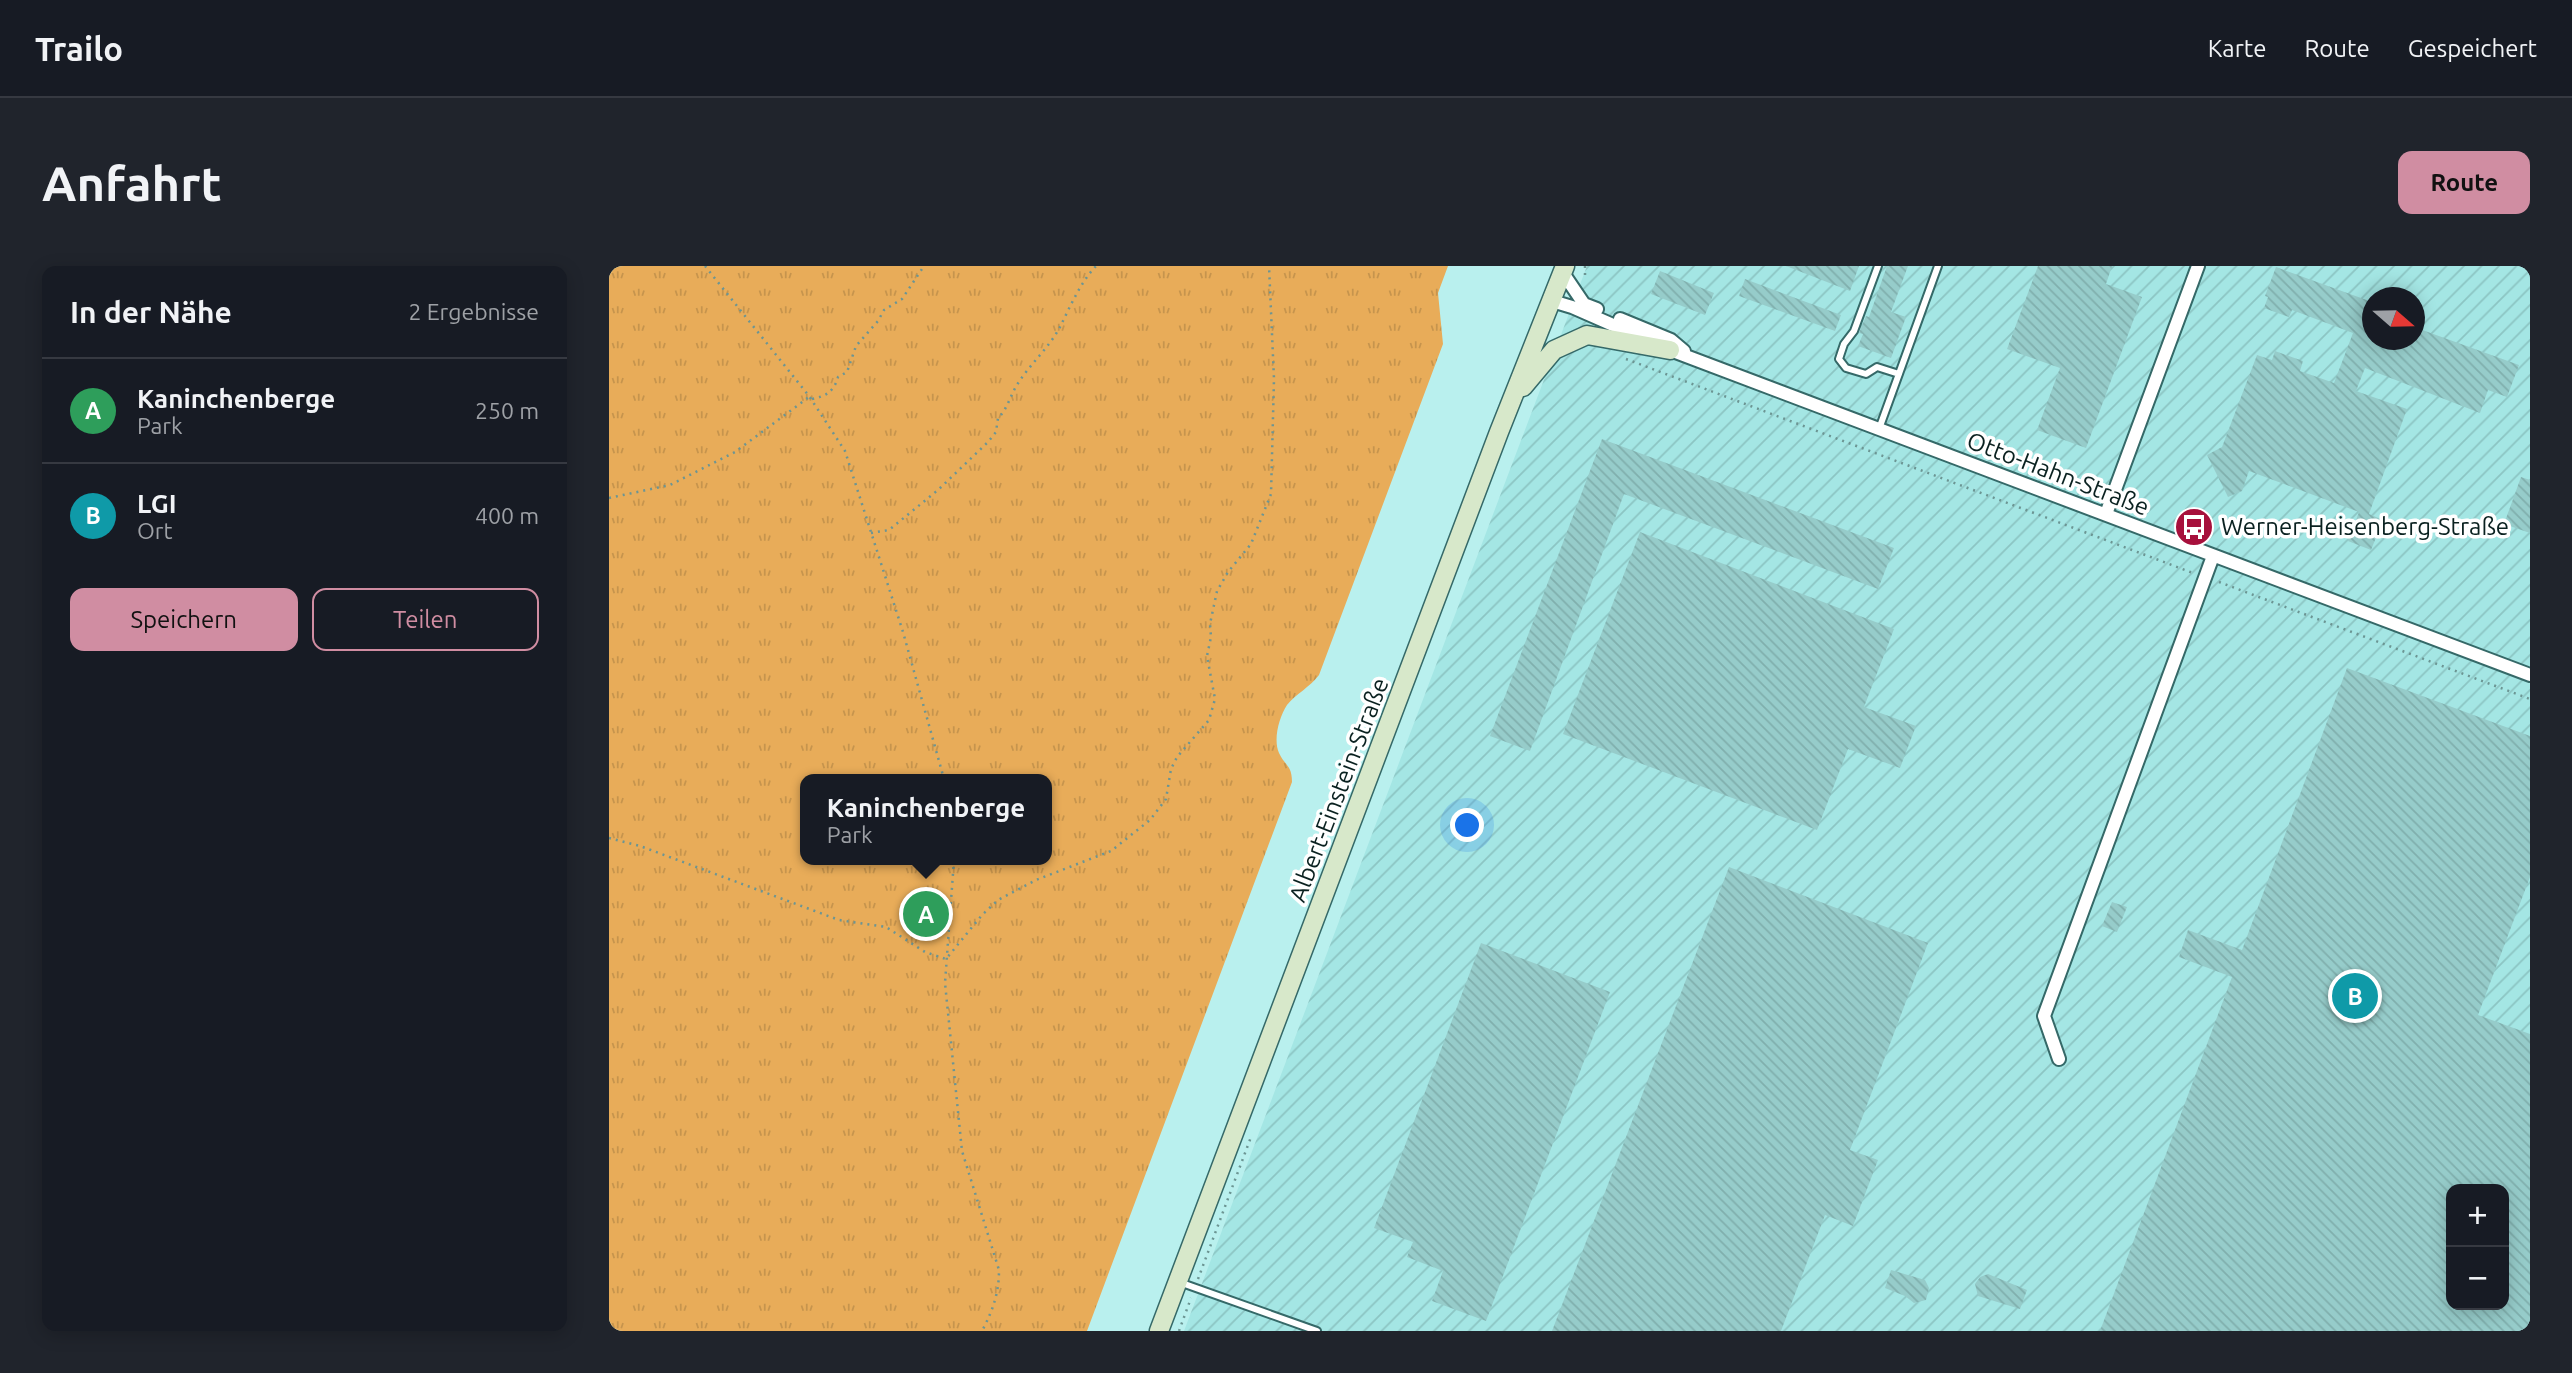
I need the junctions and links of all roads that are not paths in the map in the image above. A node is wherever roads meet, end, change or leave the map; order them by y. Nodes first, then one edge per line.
1 (1878, 266) edge
2 (1938, 266) edge
3 (2197, 266) edge
4 (1564, 269) edge
5 (1552, 301) junction
6 (1670, 350) junction
7 (1689, 356) junction
8 (1899, 374) junction
9 (1512, 400) junction
10 (1879, 429) junction
11 (2106, 514) junction
12 (2213, 556) junction
13 (2529, 672) edge
14 (2059, 1059) dead end
15 (1177, 1281) junction
16 (1160, 1331) edge
17 (1317, 1331) edge

1 - 8 lane
2 - 8 lane
3 - 11 street
4 - 5 main road, Albert-Einstein-Straße
4 - 7 street, Otto-Hahn-Straße
5 - 6 street, Otto-Hahn-Straße
5 - 9 main road, Albert-Einstein-Straße
6 - 7 street, Otto-Hahn-Straße
6 - 9 main road
7 - 10 street, Otto-Hahn-Straße
8 - 10 lane
9 - 15 main road, Albert-Einstein-Straße
10 - 11 street, Otto-Hahn-Straße
11 - 12 street, Otto-Hahn-Straße
12 - 13 street, Otto-Hahn-Straße
12 - 14 street
15 - 16 main road, Albert-Einstein-Straße
15 - 17 lane

